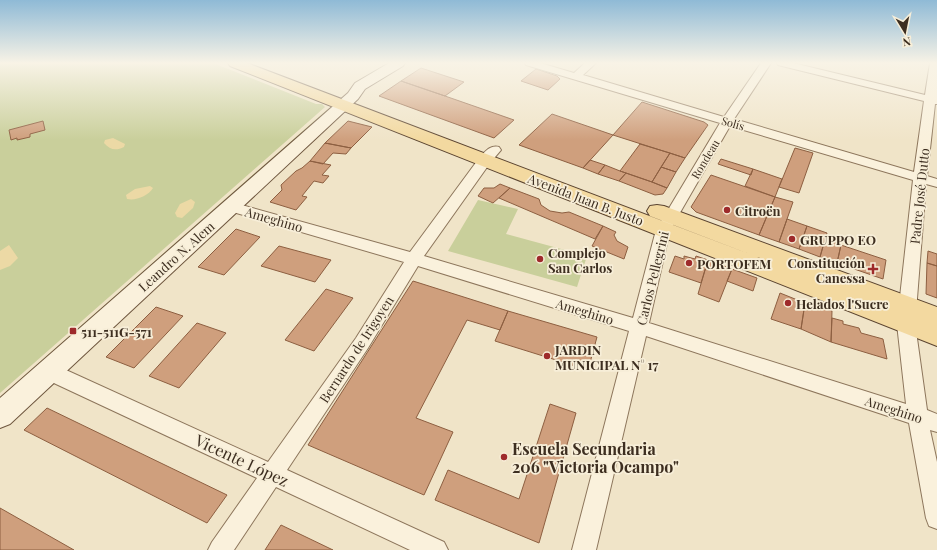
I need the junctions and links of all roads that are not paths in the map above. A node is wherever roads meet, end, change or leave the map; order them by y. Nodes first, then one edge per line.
1 (336, 89) edge
2 (341, 89) edge
3 (364, 89) edge
4 (367, 89) edge
5 (619, 89) edge
6 (749, 89) edge
7 (887, 89) edge
8 (934, 89) edge
9 (357, 94) junction
10 (934, 100) edge
11 (727, 121) junction
12 (490, 155) junction
13 (920, 178) junction
14 (937, 183) edge
15 (231, 207) junction
16 (667, 223) junction
17 (414, 259) junction
18 (907, 315) junction
19 (937, 316) edge
20 (640, 327) junction
21 (937, 336) edge
22 (48, 371) junction
23 (0, 415) edge
24 (928, 420) edge
25 (272, 474) junction
26 (937, 518) edge
27 (220, 550) edge
28 (436, 550) edge
29 (584, 550) edge

1 - 9 main road, Avenida Juan B. Justo
2 - 9 main road, Avenida Juan B. Justo
3 - 9 main road
4 - 9 main road
5 - 11 street, Solís
6 - 11 street, Rondeau
7 - 10 street
8 - 10 street, Padre José Dutto
9 - 12 main road, Avenida Juan B. Justo
9 - 15 main road, Leandro N. Alem
10 - 13 street, Padre José Dutto
11 - 13 street, Solís
11 - 16 street, Rondeau
12 - 16 main road, Avenida Juan B. Justo
12 - 17 street, Bernardo de Irigoyen
13 - 14 street, Solís
13 - 18 street, Padre José Dutto
15 - 17 street, Ameghino
15 - 22 main road, Leandro N. Alem
16 - 18 main road, Avenida Juan B. Justo
16 - 20 street, Carlos Pellegrini
17 - 20 street, Ameghino
17 - 25 street, Bernardo de Irigoyen
18 - 19 main road, Avenida Juan B. Justo
18 - 21 main road, Avenida Juan B. Justo
18 - 24 street, Padre José Dutto
20 - 24 street, Ameghino
20 - 29 street, Carlos Pellegrini
22 - 23 main road, Leandro N. Alem
22 - 25 street, Vicente López
24 - 26 street, Padre José Dutto
25 - 27 street, Bernardo de Irigoyen
25 - 28 street, Vicente López

